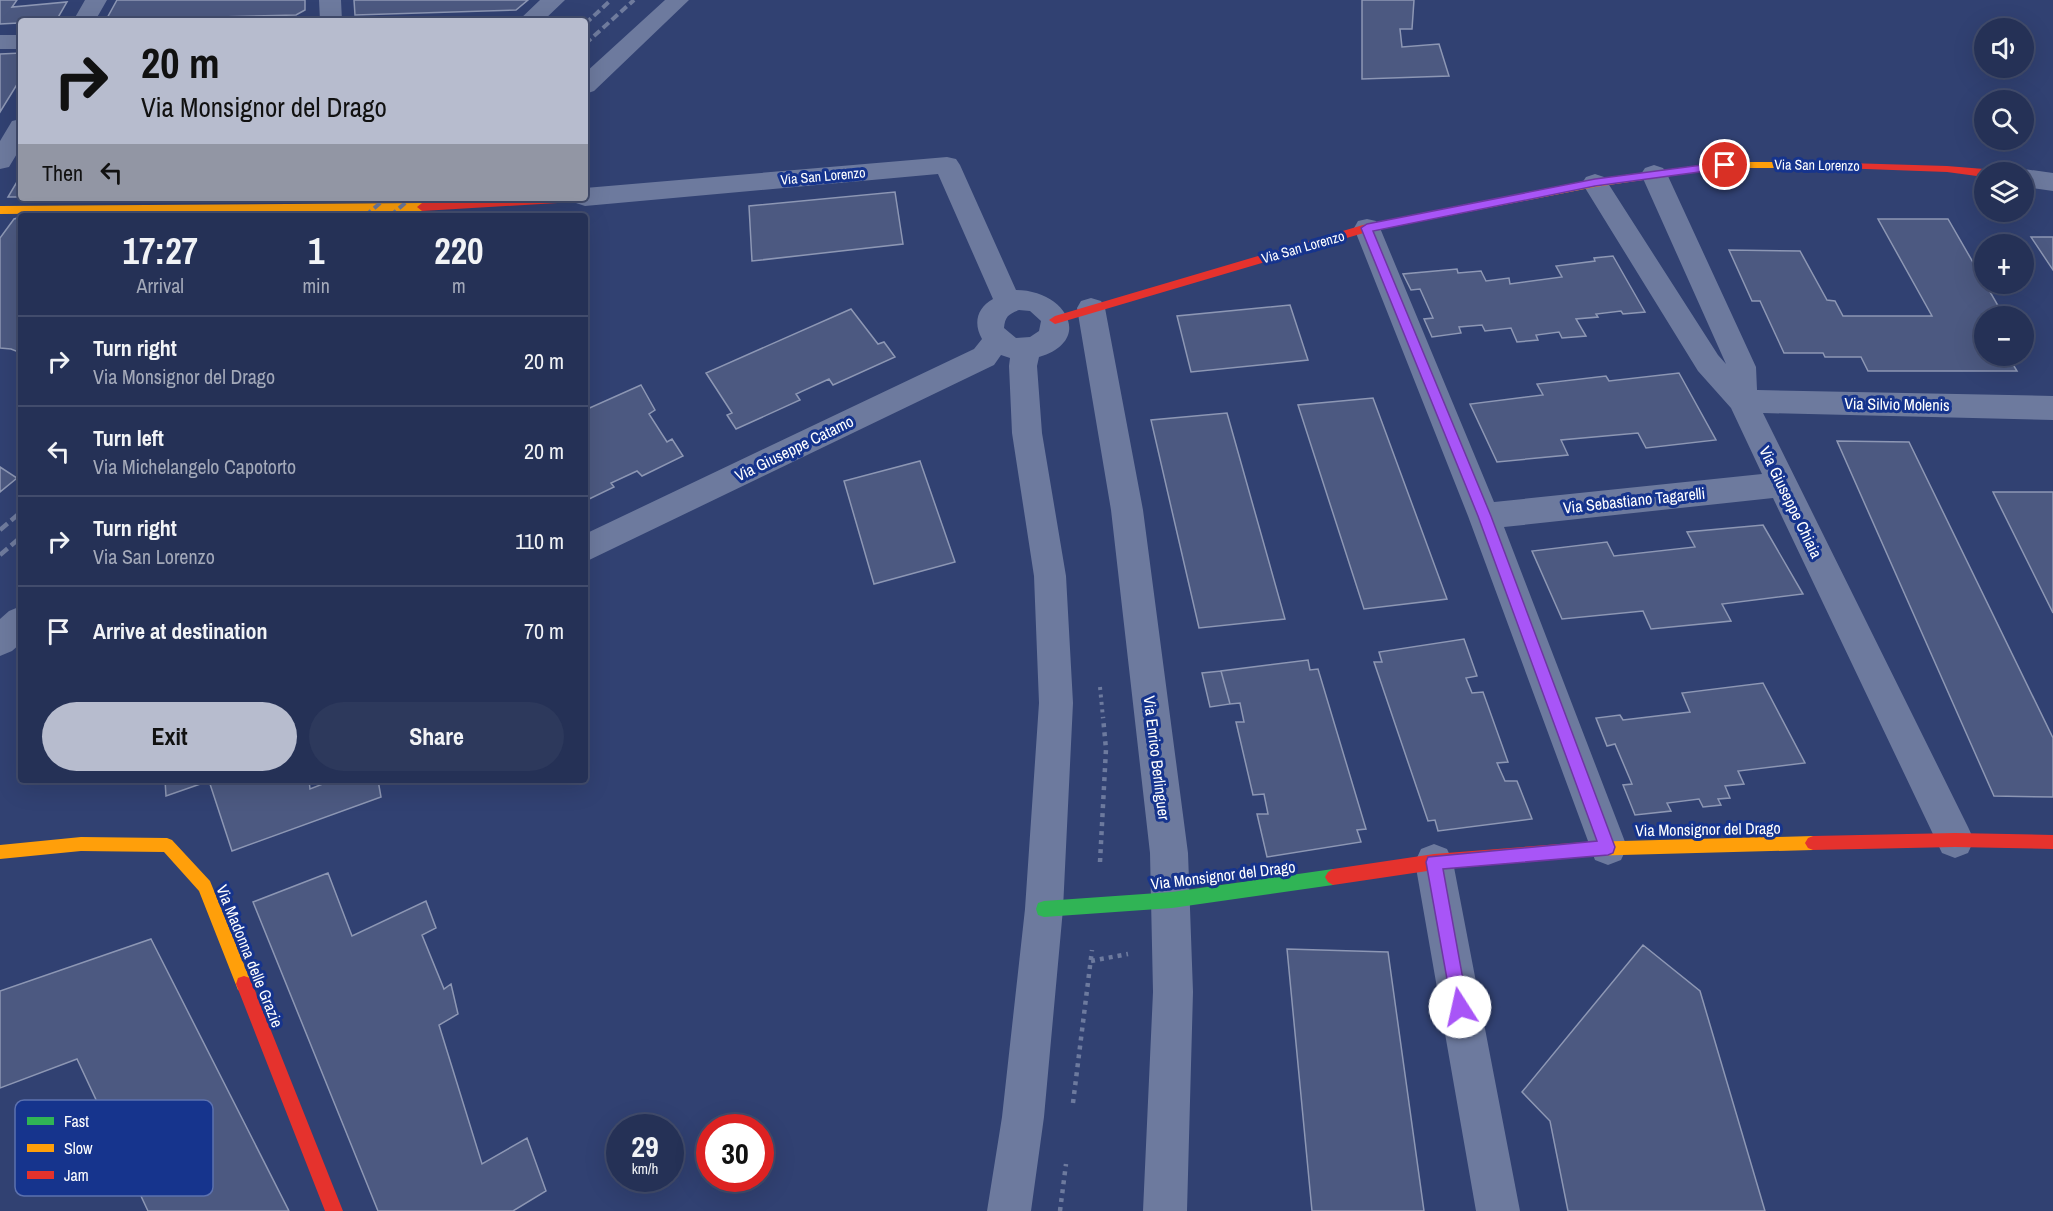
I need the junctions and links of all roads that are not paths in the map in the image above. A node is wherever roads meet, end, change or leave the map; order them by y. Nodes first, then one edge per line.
1 (96, 0) edge
2 (330, 0) edge
3 (554, 0) edge
4 (678, 0) edge
5 (86, 18) edge
6 (331, 18) edge
7 (533, 18) edge
8 (0, 42) edge
9 (18, 42) edge
10 (588, 83) edge
11 (18, 132) edge
12 (0, 161) edge
13 (1974, 172) edge
14 (1654, 174) junction
15 (2034, 179) edge
16 (2053, 182) edge
17 (1595, 183) junction
18 (588, 197) edge
19 (534, 201) edge
20 (259, 204) edge
21 (454, 207) edge
22 (0, 210) edge
23 (1367, 228) junction
24 (1008, 302) junction
25 (1091, 308) junction
26 (1055, 320) junction
27 (1011, 345) junction
28 (1742, 401) junction
29 (2053, 408) edge
30 (1783, 484) junction
31 (1484, 516) junction
32 (588, 548) edge
33 (18, 624) edge
34 (0, 641) edge
35 (1955, 840) junction
36 (2053, 842) edge
37 (1608, 847) junction
38 (0, 852) edge
39 (1434, 862) junction
40 (1172, 900) junction
41 (1044, 909) junction
42 (334, 1211) edge
43 (1009, 1211) edge
44 (1165, 1211) edge
45 (1498, 1211) edge

1 - 5 street
2 - 6 street
3 - 7 street
4 - 10 street
8 - 9 street
11 - 12 street
13 - 14 street, Via San Lorenzo
14 - 17 street, Via San Lorenzo
14 - 28 street
15 - 16 street
17 - 23 street, Via San Lorenzo
17 - 28 street, Via Giuseppe Chiaia
18 - 24 street, Via San Lorenzo
19 - 21 street
20 - 21 street
20 - 22 street
23 - 25 street, Via San Lorenzo
23 - 31 street
24 - 26 street
24 - 27 street
25 - 26 street, Via San Lorenzo
25 - 40 street, Via Enrico Berlinguer
26 - 27 street
27 - 32 street, Via Giuseppe Catamo
27 - 41 street
28 - 29 street, Via Silvio Molenis
28 - 30 street, Via Giuseppe Chiaia
30 - 31 street, Via Sebastiano Tagarelli
30 - 35 street, Via Giuseppe Chiaia
31 - 37 street
33 - 34 street
35 - 36 street, Via Monsignor del Drago
35 - 37 street, Via Monsignor del Drago
37 - 39 street, Via Monsignor del Drago
38 - 42 street, Via Madonna delle Grazie
39 - 40 street, Via Monsignor del Drago
39 - 45 street
40 - 41 street, Via Monsignor del Drago
40 - 44 street, Via Enrico Berlinguer
41 - 43 street

